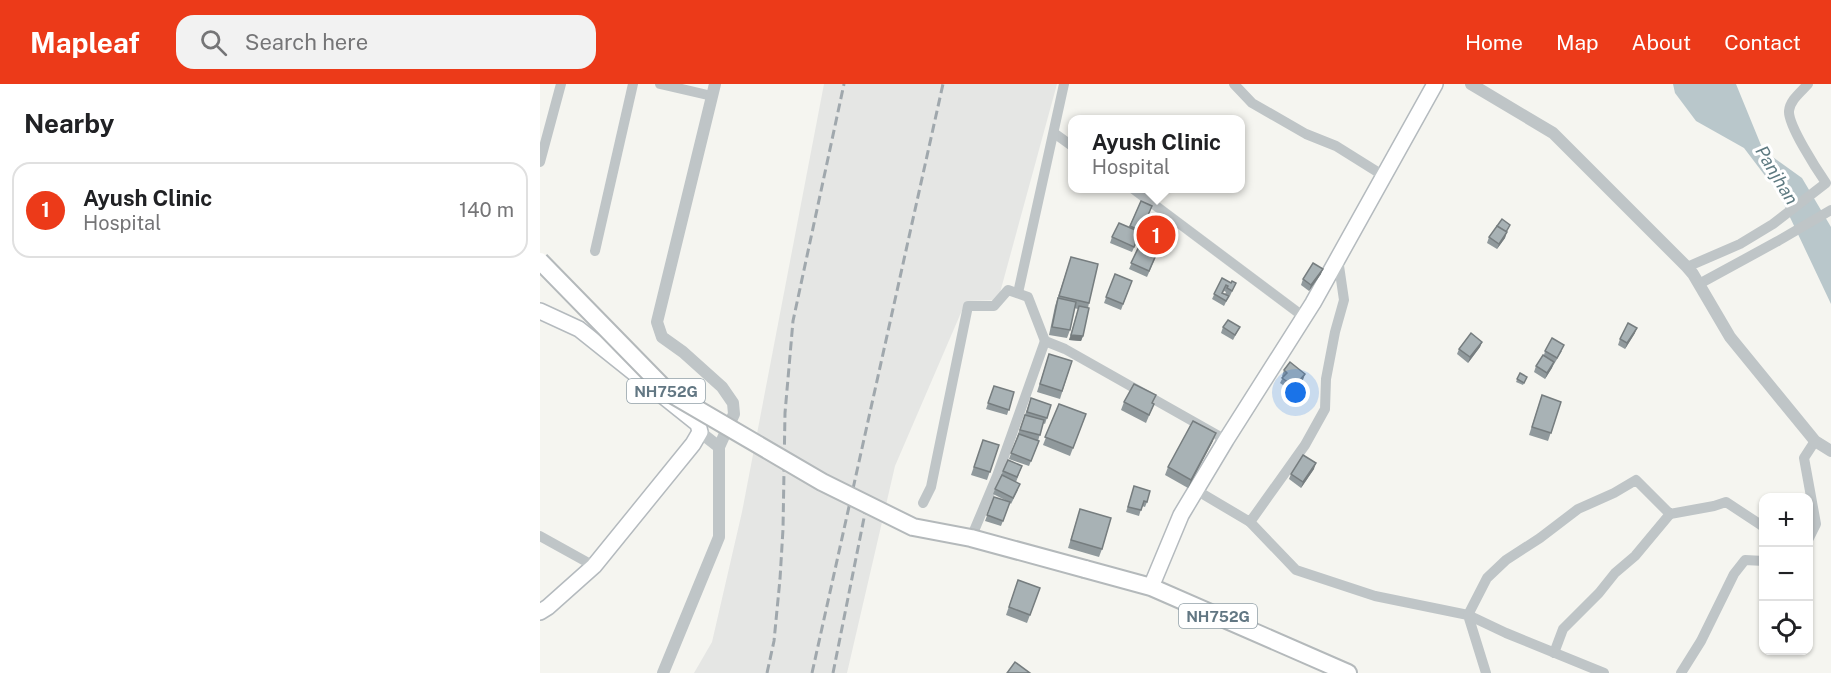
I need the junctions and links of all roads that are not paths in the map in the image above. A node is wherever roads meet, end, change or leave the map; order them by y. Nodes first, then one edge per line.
1 (561, 84) edge
2 (633, 84) edge
3 (660, 84) edge
4 (1064, 84) edge
5 (1234, 84) edge
6 (1436, 84) edge
7 (1471, 84) edge
8 (1808, 84) edge
9 (713, 90) edge
10 (1054, 133) junction
11 (1068, 143) edge
12 (540, 162) edge
13 (1384, 176) junction
14 (1137, 193) edge
15 (1831, 210) edge
16 (595, 251) dead end
17 (1338, 259) junction
18 (540, 261) edge
19 (1687, 267) junction
20 (1699, 284) junction
21 (1017, 293) junction
22 (540, 311) edge
23 (1304, 317) junction
24 (1045, 341) junction
25 (700, 432) junction
26 (1226, 440) junction
27 (1815, 441) junction
28 (719, 447) junction
29 (1831, 451) edge
30 (1196, 490) junction
31 (1810, 493) edge
32 (923, 503) dead end
33 (1813, 508) edge
34 (1670, 514) junction
35 (1250, 522) junction
36 (1759, 524) edge
37 (1813, 531) edge
38 (540, 536) edge
39 (971, 538) junction
40 (1759, 561) edge
41 (594, 566) junction
42 (1151, 587) junction
43 (540, 612) edge
44 (1468, 615) junction
45 (1554, 653) junction
46 (663, 673) edge
47 (1348, 673) edge
48 (1486, 673) edge
49 (1604, 673) edge
50 (1681, 673) edge

1 - 12 street
2 - 16 street
3 - 9 street
4 - 10 street
5 - 13 street
6 - 13 main road
7 - 19 street
8 - 19 street
9 - 28 street
10 - 11 street
10 - 21 street
13 - 17 main road
14 - 23 street
15 - 20 street
17 - 23 main road
17 - 35 street
18 - 39 highway, NH752G, bridge
19 - 20 street
20 - 27 street
21 - 24 street
21 - 32 street
22 - 25 main road
23 - 26 main road
24 - 26 street
24 - 39 street
25 - 28 street
25 - 41 main road
26 - 30 main road
27 - 29 street
27 - 31 street
28 - 46 street
30 - 35 street
30 - 42 main road
33 - 37 street
34 - 36 street
34 - 44 street
34 - 45 street
35 - 44 street
38 - 41 street
39 - 42 highway, NH752G, bridge
40 - 50 street
41 - 43 main road
42 - 47 highway, NH752G
44 - 45 street
44 - 48 street
45 - 49 street

